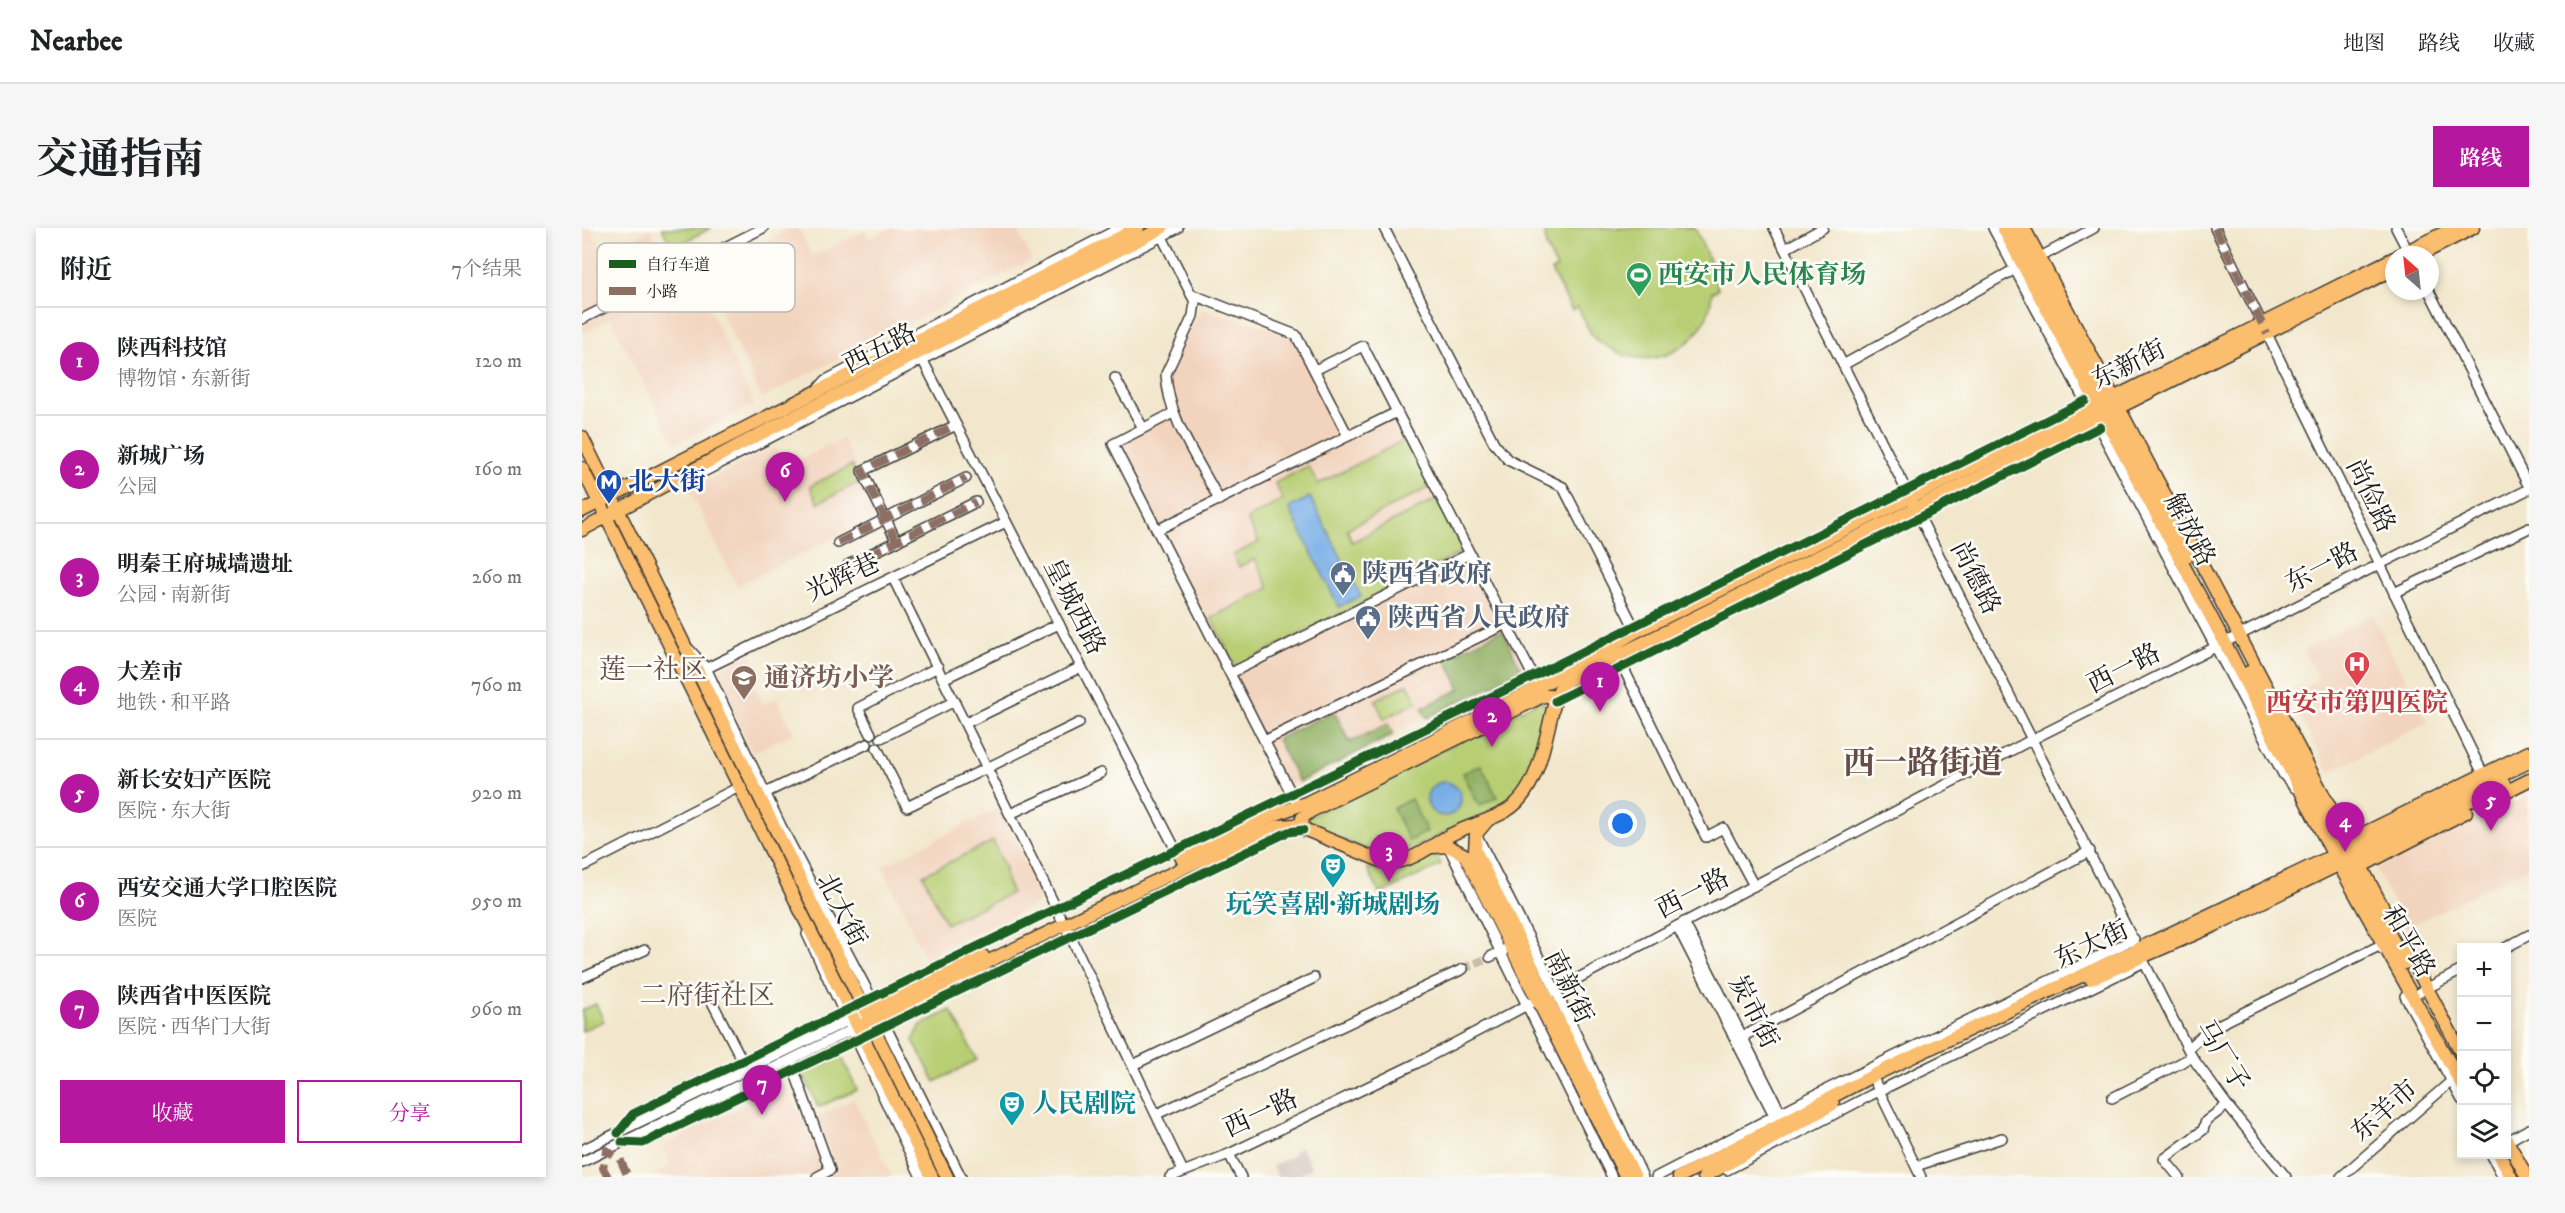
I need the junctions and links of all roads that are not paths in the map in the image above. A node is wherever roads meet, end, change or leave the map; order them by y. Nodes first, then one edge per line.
1 (764, 228) edge
2 (1120, 228) edge
3 (1138, 228) edge
4 (1178, 228) edge
5 (1384, 228) edge
6 (1774, 228) edge
7 (1823, 228) edge
8 (1993, 228) edge
9 (2003, 228) edge
10 (2014, 228) edge
11 (2024, 228) edge
12 (2094, 228) edge
13 (2215, 228) edge
14 (2396, 228) edge
15 (2454, 228) edge
16 (2473, 228) edge
17 (1160, 231) edge
18 (734, 243) edge
19 (2403, 246) edge
20 (2421, 246) edge
21 (2438, 246) edge
22 (1785, 249) junction
23 (2027, 263) junction
24 (2385, 263) edge
25 (2385, 272) edge
26 (1191, 294) junction
27 (2434, 300) edge
28 (1214, 303) junction
29 (597, 312) edge
30 (1193, 315) junction
31 (582, 319) edge
32 (2265, 329) junction
33 (921, 357) junction
34 (1843, 364) junction
35 (1315, 370) junction
36 (1115, 378) dead end
37 (812, 395) junction
38 (2102, 410) junction
39 (1397, 412) junction
40 (1173, 413) junction
41 (956, 425) junction
42 (1143, 428) junction
43 (1348, 436) junction
44 (582, 437) edge
45 (582, 468) edge
46 (966, 478) dead end
47 (2529, 488) edge
48 (612, 496) junction
49 (1219, 500) junction
50 (599, 502) junction
51 (976, 502) dead end
52 (1914, 503) junction
53 (582, 511) edge
54 (619, 511) junction
55 (606, 518) junction
56 (885, 519) junction
57 (1006, 522) junction
58 (2529, 528) edge
59 (582, 530) edge
60 (1157, 530) junction
61 (897, 542) junction
62 (838, 543) dead end
63 (1469, 554) junction
64 (2379, 562) junction
65 (848, 566) dead end
66 (893, 578) junction
67 (2394, 593) junction
68 (1508, 623) junction
69 (1059, 624) junction
70 (1635, 628) junction
71 (2227, 640) junction
72 (1642, 643) junction
73 (1617, 656) junction
74 (938, 667) junction
75 (1081, 667) junction
76 (1623, 668) junction
77 (702, 670) junction
78 (1231, 673) junction
79 (943, 679) junction
80 (1534, 689) junction
81 (955, 701) junction
82 (1555, 701) junction
83 (966, 723) junction
84 (1079, 723) dead end
85 (871, 734) junction
86 (881, 738) junction
87 (2033, 739) junction
88 (1266, 740) junction
89 (867, 744) junction
90 (878, 748) junction
91 (2529, 752) edge
92 (2529, 762) edge
93 (988, 768) junction
94 (2529, 771) edge
95 (1101, 773) dead end
96 (2485, 778) junction
97 (2529, 780) edge
98 (739, 788) junction
99 (762, 795) junction
100 (1292, 795) junction
101 (1306, 807) junction
102 (1010, 814) junction
103 (1490, 819) junction
104 (1304, 830) junction
105 (1432, 847) junction
106 (2090, 851) junction
107 (2346, 857) junction
108 (1181, 859) junction
109 (582, 867) edge
110 (1191, 879) junction
111 (1754, 886) junction
112 (1061, 917) junction
113 (1680, 924) junction
114 (2529, 935) edge
115 (1071, 937) junction
116 (2383, 944) junction
117 (2511, 945) edge
118 (1506, 949) junction
119 (645, 950) dead end
120 (2139, 952) junction
121 (1490, 957) tunnel mouth
122 (1463, 969) tunnel mouth
123 (2457, 973) edge
124 (582, 978) edge
125 (1314, 978) dead end
126 (735, 985) dead end
127 (2423, 990) junction
128 (1542, 998) junction
129 (863, 1019) junction
130 (1742, 1037) junction
131 (2460, 1051) edge
132 (2190, 1052) junction
133 (742, 1060) junction
134 (792, 1064) junction
135 (1133, 1065) junction
136 (2457, 1075) edge
137 (2457, 1075) edge
138 (2457, 1078) edge
139 (1875, 1083) junction
140 (2112, 1098) dead end
141 (2227, 1105) junction
142 (1157, 1114) junction
143 (1780, 1118) junction
144 (2529, 1129) edge
145 (620, 1138) junction
146 (2002, 1138) dead end
147 (2511, 1141) edge
148 (582, 1150) edge
149 (2511, 1151) edge
150 (1229, 1154) junction
151 (2511, 1154) edge
152 (2493, 1159) edge
153 (2501, 1159) edge
154 (582, 1162) edge
155 (1916, 1166) junction
156 (1183, 1171) junction
157 (817, 1177) edge
158 (921, 1177) edge
159 (932, 1177) edge
160 (947, 1177) edge
161 (961, 1177) edge
162 (1170, 1177) edge
163 (1241, 1177) edge
164 (1611, 1177) edge
165 (1626, 1177) edge
166 (1635, 1177) edge
167 (1643, 1177) edge
168 (1656, 1177) edge
169 (1678, 1177) edge
170 (1704, 1177) edge
171 (1715, 1177) edge
172 (1921, 1177) edge
173 (2179, 1177) edge
174 (2286, 1177) edge
175 (2341, 1177) edge
176 (2503, 1177) edge
177 (2511, 1177) edge
178 (2520, 1177) edge
179 (2527, 1177) edge

1 - 18 street
2 - 37 street
3 - 37 main road, 西五路
4 - 17 street
5 - 70 street
6 - 22 street, 尚德路
7 - 22 street
8 - 23 street
9 - 23 main road, 解放路
10 - 23 main road, 解放路
11 - 23 main road
12 - 23 street
13 - 32 street, 尚俭路
14 - 19 street
15 - 20 main road
16 - 21 main road
17 - 26 street
17 - 33 main road, 西五路
22 - 34 street, 尚德路
23 - 34 street
23 - 38 main road, 解放路
23 - 38 main road
24 - 32 main road, 东新街
25 - 32 main road, 东新街
26 - 28 street
26 - 30 street
27 - 47 street
28 - 30 street
28 - 35 street
29 - 31 street
30 - 40 street
32 - 38 main road, 东新街
32 - 64 street, 尚俭路
33 - 41 street, 皇城西路
33 - 54 main road, 西五路
34 - 52 street, 尚德路
35 - 39 street
35 - 43 street
36 - 42 street
37 - 48 main road, 西五路
38 - 52 main road, 东新街
38 - 52 street
38 - 71 main road, 解放路
38 - 71 main road
39 - 43 street
39 - 63 street
40 - 42 street
40 - 49 street
41 - 56 street
41 - 57 street, 皇城西路
42 - 60 street
43 - 49 street
44 - 48 main road, 北大街
45 - 50 main road, 北大街
46 - 56 street
47 - 64 street, 东一路
48 - 50 main road, 西五路
48 - 54 main road, 北大街
49 - 60 street
50 - 53 main road, 西五路
50 - 55 main road, 北大街
51 - 61 street
52 - 70 main road, 东新街
52 - 72 main road, 东新街
52 - 76 street
52 - 87 street, 尚德路
54 - 55 main road, 西五路
54 - 77 main road, 北大街
55 - 59 main road, 西五路
55 - 98 main road, 北大街
56 - 61 street
56 - 62 street
57 - 66 street, 光辉巷
57 - 69 street, 皇城西路
58 - 67 street
60 - 78 street
61 - 65 street
63 - 68 street
63 - 78 street
64 - 67 street, 尚俭路
64 - 71 street, 东一路
66 - 74 street
66 - 77 street, 光辉巷
67 - 96 street, 尚俭路
68 - 80 street
68 - 88 street
69 - 75 street, 皇城西路
69 - 79 street
70 - 72 street
70 - 80 street
70 - 80 main road, 东新街
71 - 87 street, 西一路
71 - 107 main road, 解放路
71 - 107 main road, 解放路
72 - 73 main road, 东新街
73 - 76 street
73 - 82 main road, 东新街
74 - 79 street
74 - 85 street
75 - 83 street
75 - 108 street, 皇城西路
76 - 82 street
76 - 111 street
77 - 99 main road, 北大街
78 - 88 street
79 - 81 street
80 - 82 main road
80 - 100 street
80 - 101 main road
81 - 83 street
81 - 86 street
82 - 103 main road
83 - 93 street
84 - 93 street
85 - 86 street
85 - 89 street
86 - 90 street
87 - 106 street, 尚德路
87 - 111 street, 西一路
88 - 100 street
89 - 90 street
89 - 99 street
90 - 93 street
91 - 96 main road
92 - 96 main road, 东大街
93 - 102 street
94 - 107 main road, 东大街
95 - 102 street
96 - 107 main road, 东大街
97 - 107 main road
98 - 109 street
98 - 129 main road, 北大街
99 - 129 main road, 北大街
100 - 101 street
100 - 108 street
101 - 104 main road
101 - 108 main road
102 - 112 street
103 - 105 main road
103 - 128 main road, 南新街
104 - 105 main road
104 - 108 main road
104 - 110 street
105 - 118 main road, 南新街
106 - 120 street, 尚德路
106 - 130 street
107 - 116 main road, 和平路
107 - 120 main road, 东大街
107 - 127 main road, 和平路
108 - 110 street, 皇城西路
108 - 112 main road
110 - 115 street
111 - 113 street, 西一路
112 - 115 street
112 - 129 main road
113 - 128 street, 西一路
113 - 130 street, 炭市街
113 - 143 street, 炭市街
114 - 117 street
115 - 129 street
115 - 135 street
116 - 132 street
116 - 136 main road, 和平路
118 - 121 street
118 - 128 main road, 南新街
119 - 124 street
120 - 132 street, 马厂子
120 - 139 main road, 东大街
120 - 143 street
122 - 142 street
123 - 127 street
125 - 135 street
126 - 133 street
127 - 131 main road
127 - 137 main road, 和平路
128 - 150 street, 西一路
128 - 164 street
128 - 165 main road, 南新街
128 - 166 main road, 南新街
128 - 167 street
129 - 133 street
129 - 134 street
129 - 145 street
129 - 158 street
129 - 159 main road, 北大街
129 - 160 main road, 北大街
129 - 161 street
130 - 143 street, 炭市街
132 - 140 street
132 - 141 street, 马厂子
133 - 145 street
134 - 145 street
134 - 157 street
135 - 142 street
138 - 175 street, 东羊市
139 - 143 main road, 东大街
139 - 155 street
139 - 170 main road, 东大街
139 - 171 street
141 - 173 street
141 - 174 street, 马厂子
142 - 156 street
143 - 168 street
143 - 169 main road, 东大街
144 - 147 street
145 - 148 street
145 - 154 street
146 - 155 street
149 - 179 main road
150 - 156 street, 西一路
150 - 163 street
151 - 178 main road
152 - 176 street
153 - 177 main road
155 - 172 street
156 - 162 street, 西一路

